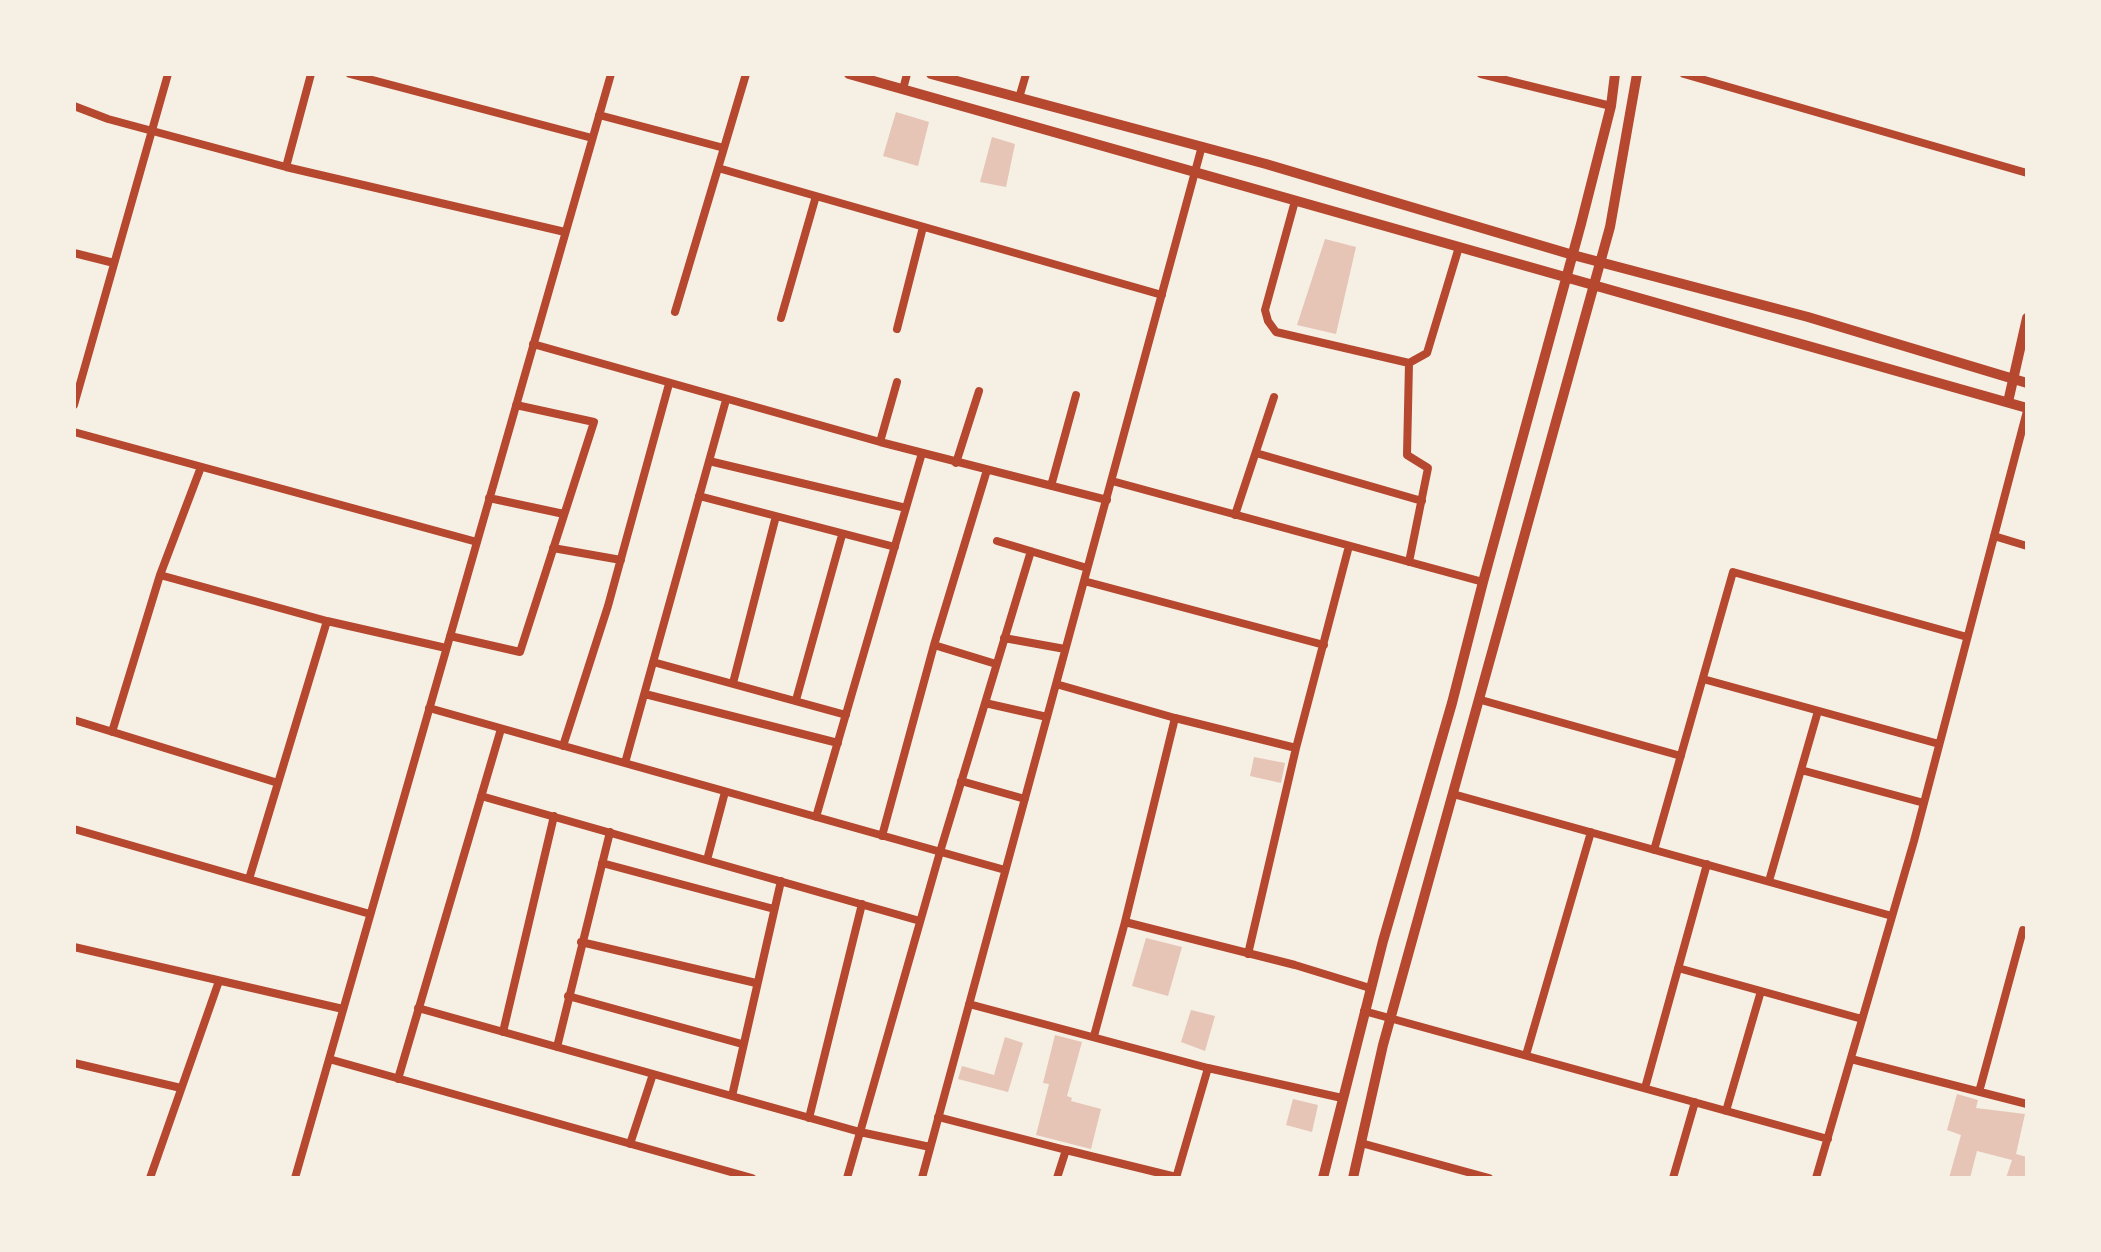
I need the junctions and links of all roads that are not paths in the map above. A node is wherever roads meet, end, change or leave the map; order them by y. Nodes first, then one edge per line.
1 (168, 74) edge
2 (311, 74) edge
3 (350, 74) edge
4 (611, 74) edge
5 (746, 74) edge
6 (849, 74) edge
7 (907, 74) edge
8 (931, 74) edge
9 (1026, 74) edge
10 (1481, 74) edge
11 (1615, 74) edge
12 (1637, 74) edge
13 (1684, 74) edge
14 (903, 89) junction
15 (1019, 98) junction
16 (74, 106) edge
17 (1611, 106) junction
18 (599, 115) junction
19 (152, 129) junction
20 (592, 138) junction
21 (1202, 146) junction
22 (724, 148) junction
23 (286, 167) junction
24 (718, 168) junction
25 (1195, 172) junction
26 (2027, 173) edge
27 (816, 196) junction
28 (1295, 201) junction
29 (923, 227) junction
30 (565, 232) junction
31 (1459, 247) junction
32 (74, 253) edge
33 (1573, 255) junction
34 (1600, 262) junction
35 (114, 263) junction
36 (1565, 277) junction
37 (1593, 285) junction
38 (1162, 295) junction
39 (675, 312) dead end
40 (781, 318) dead end
41 (2027, 318) edge
42 (897, 329) dead end
43 (533, 344) junction
44 (1409, 363) junction
45 (78, 377) edge
46 (2012, 378) junction
47 (897, 382) dead end
48 (2027, 383) edge
49 (669, 384) junction
50 (979, 391) dead end
51 (1076, 395) dead end
52 (1274, 397) dead end
53 (726, 400) junction
54 (2008, 402) junction
55 (74, 405) edge
56 (516, 405) junction
57 (2027, 409) edge
58 (74, 432) edge
59 (880, 442) junction
60 (922, 453) junction
61 (1256, 453) junction
62 (709, 461) junction
63 (956, 463) junction
64 (201, 467) junction
65 (987, 470) junction
66 (1112, 481) junction
67 (1051, 486) junction
68 (699, 496) junction
69 (489, 498) junction
70 (1107, 500) junction
71 (1422, 501) junction
72 (906, 508) junction
73 (564, 514) junction
74 (1235, 515) junction
75 (776, 516) junction
76 (842, 535) junction
77 (1994, 536) junction
78 (997, 541) dead end
79 (477, 542) junction
80 (1349, 546) junction
81 (2027, 546) edge
82 (895, 547) junction
83 (553, 548) junction
84 (1031, 551) junction
85 (621, 560) junction
86 (1409, 562) junction
87 (1087, 568) junction
88 (160, 575) junction
89 (1084, 581) junction
90 (1483, 582) junction
91 (327, 621) junction
92 (450, 636) junction
93 (1967, 637) junction
94 (1004, 638) junction
95 (934, 645) junction
96 (1324, 645) junction
97 (446, 648) junction
98 (1065, 649) junction
99 (653, 662) junction
100 (996, 664) junction
101 (1703, 679) junction
102 (733, 683) junction
103 (1056, 684) junction
104 (645, 694) junction
105 (796, 700) junction
106 (1481, 700) junction
107 (985, 703) junction
108 (429, 708) junction
109 (1818, 711) junction
110 (846, 715) junction
111 (1047, 717) junction
112 (1175, 718) junction
113 (74, 720) edge
114 (501, 729) junction
115 (112, 732) junction
116 (838, 743) junction
117 (1939, 744) junction
118 (563, 746) junction
119 (1296, 748) junction
120 (1681, 756) junction
121 (625, 763) junction
122 (1801, 770) junction
123 (961, 781) junction
124 (278, 783) junction
125 (725, 792) junction
126 (1453, 794) junction
127 (481, 796) junction
128 (1025, 799) junction
129 (1924, 803) junction
130 (554, 816) junction
131 (816, 817) junction
132 (74, 829) edge
133 (610, 832) junction
134 (1591, 832) junction
135 (882, 836) junction
136 (1654, 850) junction
137 (940, 852) junction
138 (707, 860) junction
139 (602, 863) junction
140 (1707, 864) junction
141 (1005, 870) junction
142 (249, 879) junction
143 (781, 881) junction
144 (1769, 881) junction
145 (862, 904) junction
146 (774, 909) junction
147 (370, 914) junction
148 (1892, 916) junction
149 (920, 921) junction
150 (1125, 922) junction
151 (2023, 930) dead end
152 (581, 942) junction
153 (74, 947) edge
154 (1248, 954) junction
155 (1678, 968) junction
156 (219, 981) junction
157 (756, 983) junction
158 (1370, 988) junction
159 (1761, 991) junction
160 (568, 996) junction
161 (969, 1004) junction
162 (418, 1008) junction
163 (343, 1009) junction
164 (1364, 1011) junction
165 (1391, 1018) junction
166 (1862, 1019) junction
167 (503, 1032) junction
168 (1094, 1036) junction
169 (742, 1044) junction
170 (557, 1047) junction
171 (1526, 1055) junction
172 (329, 1059) junction
173 (1851, 1059) junction
174 (74, 1063) edge
175 (1208, 1068) junction
176 (653, 1074) junction
177 (398, 1079) junction
178 (181, 1088) junction
179 (1645, 1088) junction
180 (1979, 1092) junction
181 (732, 1096) junction
182 (1342, 1098) junction
183 (1695, 1102) junction
184 (2027, 1104) edge
185 (1726, 1111) junction
186 (938, 1117) junction
187 (809, 1118) junction
188 (860, 1132) junction
189 (1828, 1139) junction
190 (1361, 1143) junction
191 (630, 1144) junction
192 (930, 1147) junction
193 (1066, 1150) junction
194 (150, 1178) edge
195 (295, 1178) edge
196 (752, 1178) edge
197 (847, 1178) edge
198 (922, 1178) edge
199 (1057, 1178) edge
200 (1176, 1178) edge
201 (1323, 1178) edge
202 (1353, 1178) edge
203 (1489, 1178) edge
204 (1673, 1178) edge
205 (1816, 1178) edge

1 - 19 street
2 - 23 street
3 - 20 street
4 - 18 street
5 - 22 street
6 - 14 street
7 - 14 street
8 - 15 street
9 - 15 street
10 - 17 street
11 - 17 street
12 - 34 street
13 - 26 street
14 - 25 street
15 - 21 street
16 - 19 street
17 - 33 street
18 - 20 street
18 - 22 street
19 - 23 street
19 - 35 street
20 - 30 street
21 - 25 street
21 - 33 street
22 - 24 street
23 - 30 street
24 - 27 street
24 - 39 street
25 - 28 street
25 - 38 street
27 - 29 street
27 - 40 street
28 - 31 street
28 - 44 street
29 - 38 street
29 - 42 street
30 - 43 street
31 - 36 street
31 - 44 street
32 - 35 street
33 - 34 street
33 - 36 street
34 - 37 street
34 - 46 street
35 - 45 street
36 - 37 street
36 - 90 street
37 - 54 street
37 - 106 street
38 - 66 street
41 - 46 street
43 - 49 street
43 - 56 street
44 - 71 street
45 - 55 street
46 - 48 street
46 - 54 street
47 - 59 street
49 - 53 street
49 - 85 street
50 - 63 street
51 - 67 street
52 - 61 street
53 - 59 street
53 - 62 street
54 - 57 street
56 - 69 street
56 - 73 street
57 - 77 street
58 - 64 street
59 - 60 street
60 - 63 street
60 - 72 street
61 - 71 street
61 - 74 street
62 - 68 street
62 - 72 street
63 - 65 street
64 - 79 street
64 - 88 street
65 - 67 street
65 - 95 street
66 - 70 street
66 - 74 street
67 - 70 street
68 - 75 street
68 - 99 street
69 - 73 street
69 - 79 street
70 - 87 street
71 - 86 street
72 - 82 street
73 - 83 street
74 - 80 street
75 - 76 street
75 - 102 street
76 - 82 street
76 - 105 street
77 - 81 street
77 - 93 street
78 - 84 street
79 - 92 street
80 - 86 street
80 - 96 street
82 - 110 street
83 - 85 street
83 - 92 street
84 - 87 street
84 - 94 street
85 - 118 street
86 - 90 street
87 - 89 street
88 - 91 street
88 - 115 street
89 - 96 street
89 - 98 street
90 - 158 street
91 - 97 street
91 - 124 street
92 - 97 street
93 - 101 street
93 - 117 street
94 - 98 street
94 - 100 street
95 - 100 street
95 - 135 street
96 - 119 street
97 - 108 street
98 - 103 street
99 - 102 street
99 - 104 street
100 - 107 street
101 - 109 street
101 - 120 street
102 - 105 street
103 - 111 street
103 - 112 street
104 - 116 street
104 - 121 street
105 - 110 street
106 - 120 street
106 - 126 street
107 - 111 street
107 - 123 street
108 - 114 street
108 - 147 street
109 - 117 street
109 - 122 street
110 - 116 street
111 - 128 street
112 - 119 street
112 - 150 street
113 - 115 street
114 - 118 street
114 - 127 street
115 - 124 street
116 - 131 street
117 - 129 street
118 - 121 street
119 - 154 street
120 - 136 street
121 - 125 street
122 - 129 street
122 - 144 street
123 - 128 street
123 - 137 street
124 - 142 street
125 - 131 street
125 - 138 street
126 - 134 street
126 - 165 street
127 - 130 street
127 - 162 street
128 - 141 street
129 - 148 street
130 - 133 street
130 - 167 street
131 - 135 street
132 - 142 street
133 - 138 street
133 - 139 street
134 - 136 street
134 - 171 street
135 - 137 street
136 - 140 street
137 - 141 street
137 - 149 street
138 - 143 street
139 - 146 street
139 - 152 street
140 - 144 street
140 - 155 street
141 - 161 street
142 - 147 street
143 - 145 street
143 - 146 street
144 - 148 street
145 - 149 street
145 - 187 street
146 - 157 street
147 - 163 street
148 - 166 street
149 - 188 street
150 - 154 street
150 - 168 street
151 - 180 street
152 - 157 street
152 - 160 street
153 - 156 street
154 - 158 street
155 - 159 street
155 - 179 street
156 - 163 street
156 - 178 street
157 - 169 street
158 - 164 street
159 - 166 street
159 - 185 street
160 - 169 street
160 - 170 street
161 - 168 street
161 - 186 street
162 - 167 street
162 - 177 street
163 - 172 street
164 - 165 street
164 - 182 street
165 - 171 street
165 - 190 street
166 - 173 street
167 - 170 street
168 - 175 street
169 - 181 street
170 - 176 street
171 - 179 street
172 - 177 street
172 - 195 street
173 - 180 street
173 - 189 street
174 - 178 street
175 - 182 street
175 - 200 street
176 - 181 street
176 - 191 street
177 - 191 street
178 - 194 street
179 - 183 street
180 - 184 street
181 - 187 street
182 - 201 street
183 - 185 street
183 - 204 street
185 - 189 street
186 - 192 street
186 - 193 street
187 - 188 street
188 - 192 street
188 - 197 street
189 - 205 street
190 - 202 street
190 - 203 street
191 - 196 street
192 - 198 street
193 - 199 street
193 - 200 street

